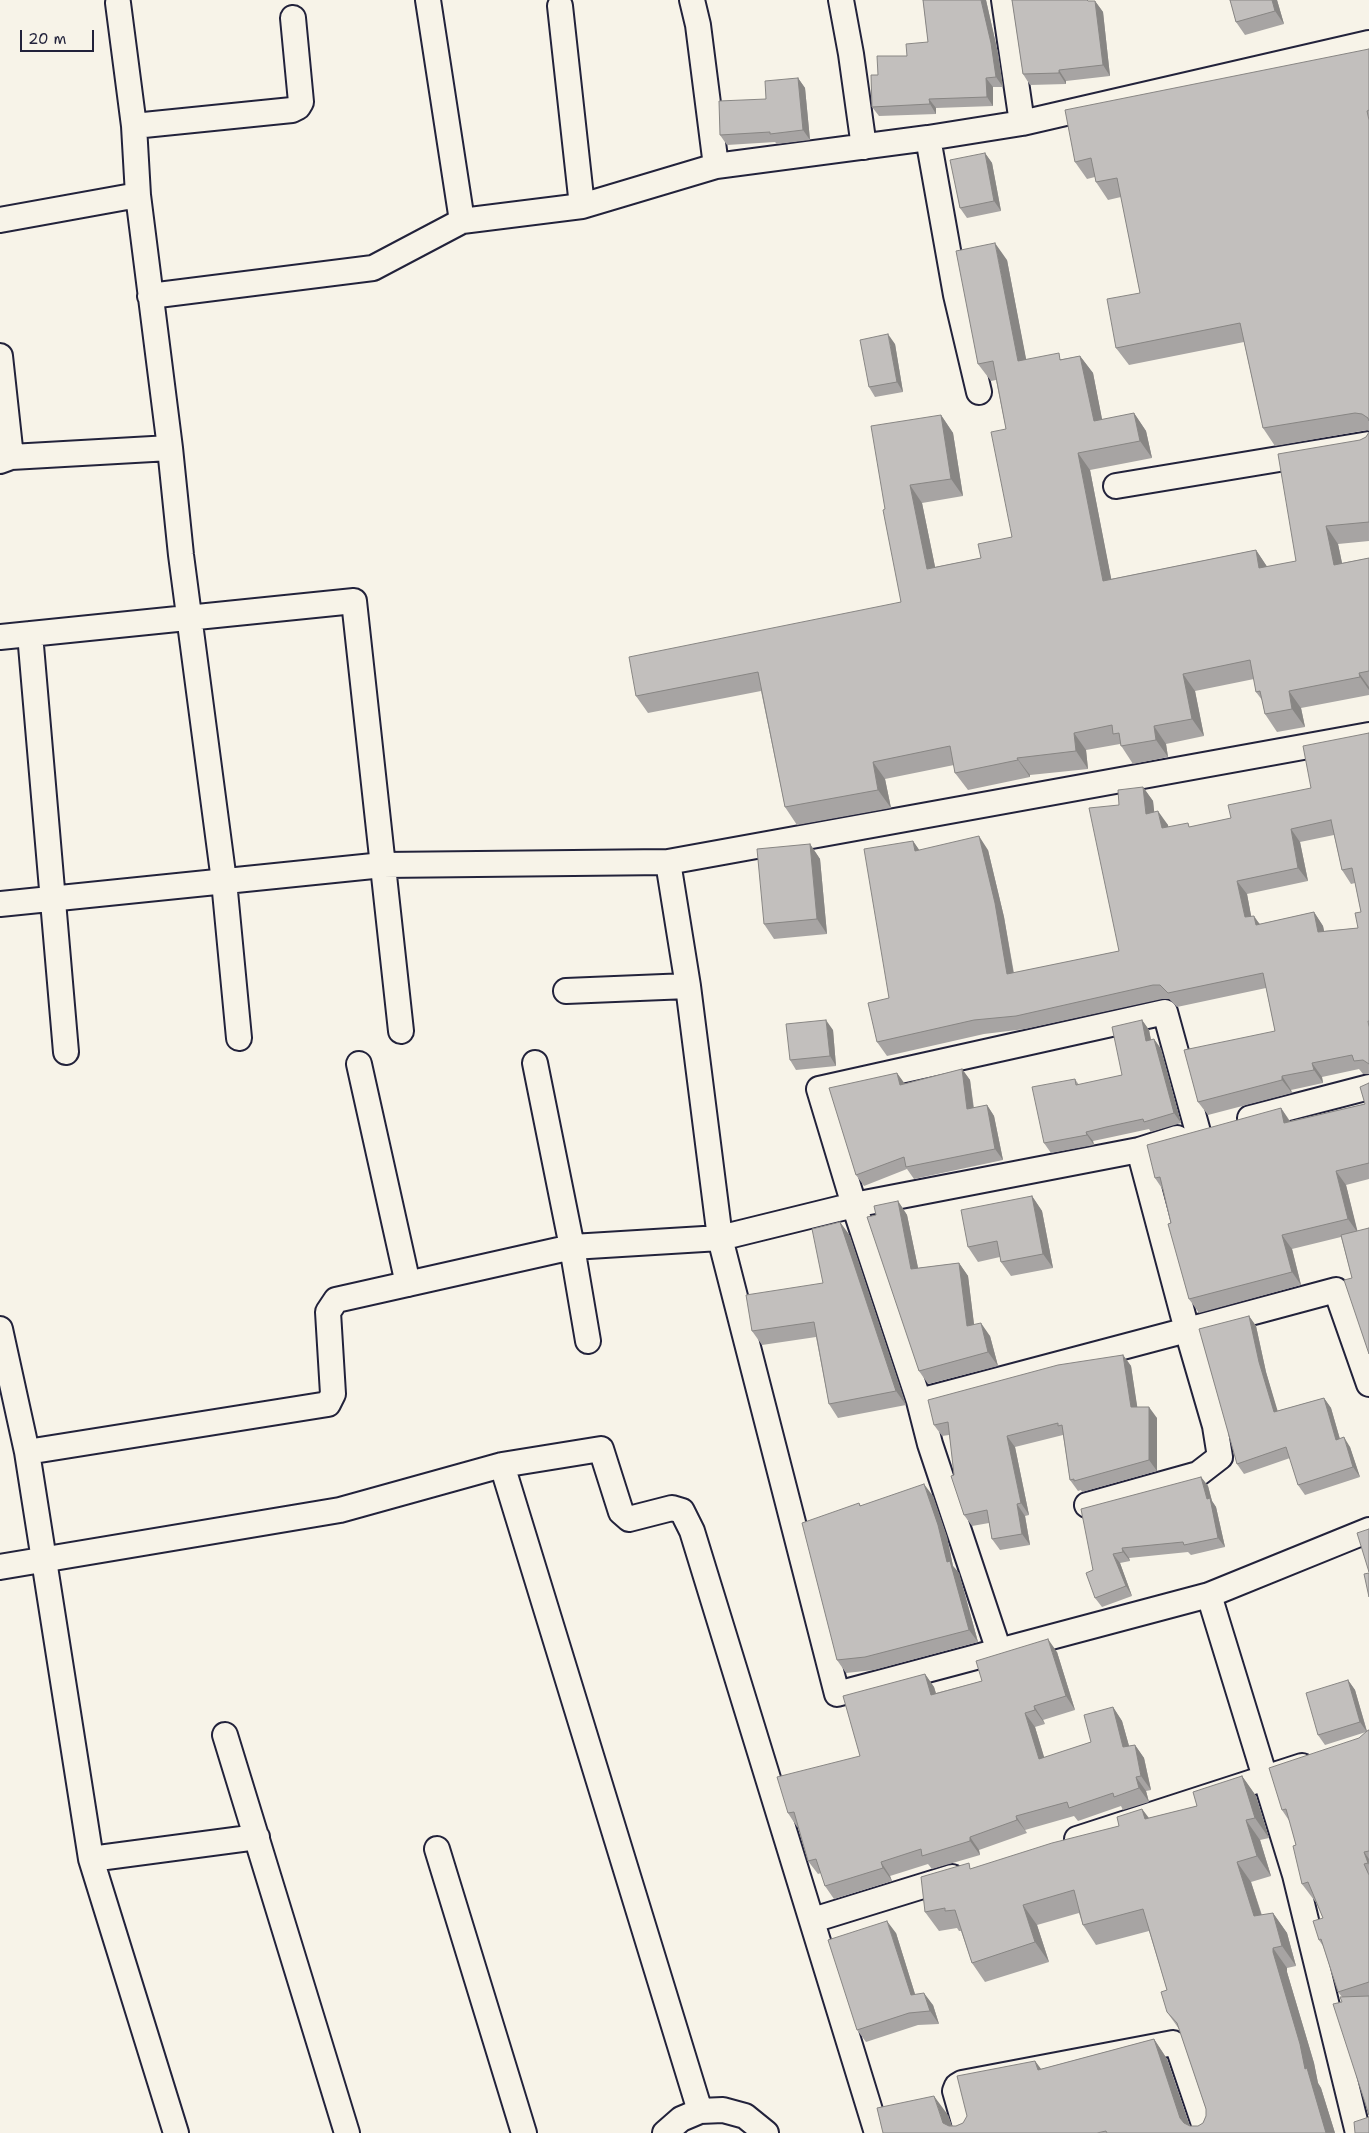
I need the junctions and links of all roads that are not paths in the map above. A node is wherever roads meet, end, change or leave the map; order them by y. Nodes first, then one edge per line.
1 (428, 0) edge
2 (692, 0) edge
3 (841, 0) edge
4 (1004, 0) edge
5 (118, 4) dead end
6 (560, 6) dead end
7 (293, 18) dead end
8 (1369, 43) edge
9 (1022, 123) junction
10 (134, 126) junction
11 (928, 138) junction
12 (864, 147) junction
13 (716, 166) junction
14 (138, 195) junction
15 (582, 206) junction
16 (0, 220) edge
17 (462, 221) junction
18 (150, 296) junction
19 (0, 356) edge
20 (979, 392) dead end
21 (1369, 444) edge
22 (170, 448) junction
23 (5, 459) edge
24 (1116, 486) dead end
25 (188, 619) junction
26 (30, 634) junction
27 (0, 637) edge
28 (1369, 735) edge
29 (668, 862) junction
30 (383, 865) junction
31 (224, 881) junction
32 (52, 898) junction
33 (0, 904) edge
34 (688, 986) junction
35 (566, 990) dead end
36 (401, 1031) dead end
37 (239, 1038) dead end
38 (66, 1052) dead end
39 (535, 1063) dead end
40 (359, 1064) dead end
41 (1369, 1087) edge
42 (1214, 1128) junction
43 (1139, 1150) junction
44 (854, 1205) junction
45 (720, 1238) junction
46 (572, 1247) junction
47 (408, 1284) junction
48 (0, 1329) edge
49 (1187, 1330) junction
50 (588, 1341) dead end
51 (1369, 1384) edge
52 (919, 1401) junction
53 (27, 1452) junction
54 (502, 1464) junction
55 (1087, 1505) edge
56 (1369, 1530) edge
57 (44, 1560) junction
58 (0, 1567) edge
59 (1209, 1594) junction
60 (999, 1651) junction
61 (225, 1735) dead end
62 (1322, 1760) edge
63 (1267, 1778) junction
64 (257, 1837) junction
65 (1060, 1844) edge
66 (437, 1849) dead end
67 (91, 1859) junction
68 (974, 1871) edge
69 (813, 1920) junction
70 (700, 2111) junction
71 (176, 2133) edge
72 (348, 2133) edge
73 (524, 2133) edge
74 (665, 2133) edge
75 (766, 2133) edge
76 (877, 2133) edge
77 (967, 2133) edge
78 (1207, 2133) edge
79 (1358, 2133) edge

1 - 17 street
2 - 13 street
3 - 12 street
4 - 9 street
5 - 10 street
6 - 15 street
7 - 10 street
8 - 9 street
9 - 11 street
10 - 14 street
11 - 12 street
11 - 20 street
12 - 13 street
13 - 15 street
14 - 16 street
14 - 18 street
15 - 17 street
17 - 18 street
18 - 22 street
19 - 23 street
21 - 24 street
22 - 23 street
22 - 25 street
25 - 26 street
25 - 30 street
25 - 31 street
26 - 27 street
26 - 32 street
28 - 29 street
29 - 30 street
29 - 34 street
30 - 31 street
30 - 36 street
31 - 32 street
31 - 37 street
32 - 33 street
32 - 38 street
34 - 35 street
34 - 45 street
39 - 46 street
40 - 47 street
41 - 42 street
42 - 43 street
42 - 44 street
43 - 44 street
43 - 49 street
44 - 45 street
44 - 52 street
45 - 46 street
45 - 60 street
46 - 47 street
46 - 50 street
47 - 53 street
48 - 53 street
49 - 51 street
49 - 52 street
49 - 55 street
52 - 60 street
53 - 57 street
54 - 57 street
54 - 69 street
54 - 70 street
56 - 59 street
57 - 58 street
57 - 67 street
59 - 60 street
59 - 63 street
61 - 64 street
62 - 63 street
63 - 65 street
63 - 79 street
64 - 67 street
64 - 72 street
66 - 73 street
67 - 71 street
68 - 69 street
69 - 76 street
70 - 74 street
70 - 75 street
77 - 78 street

